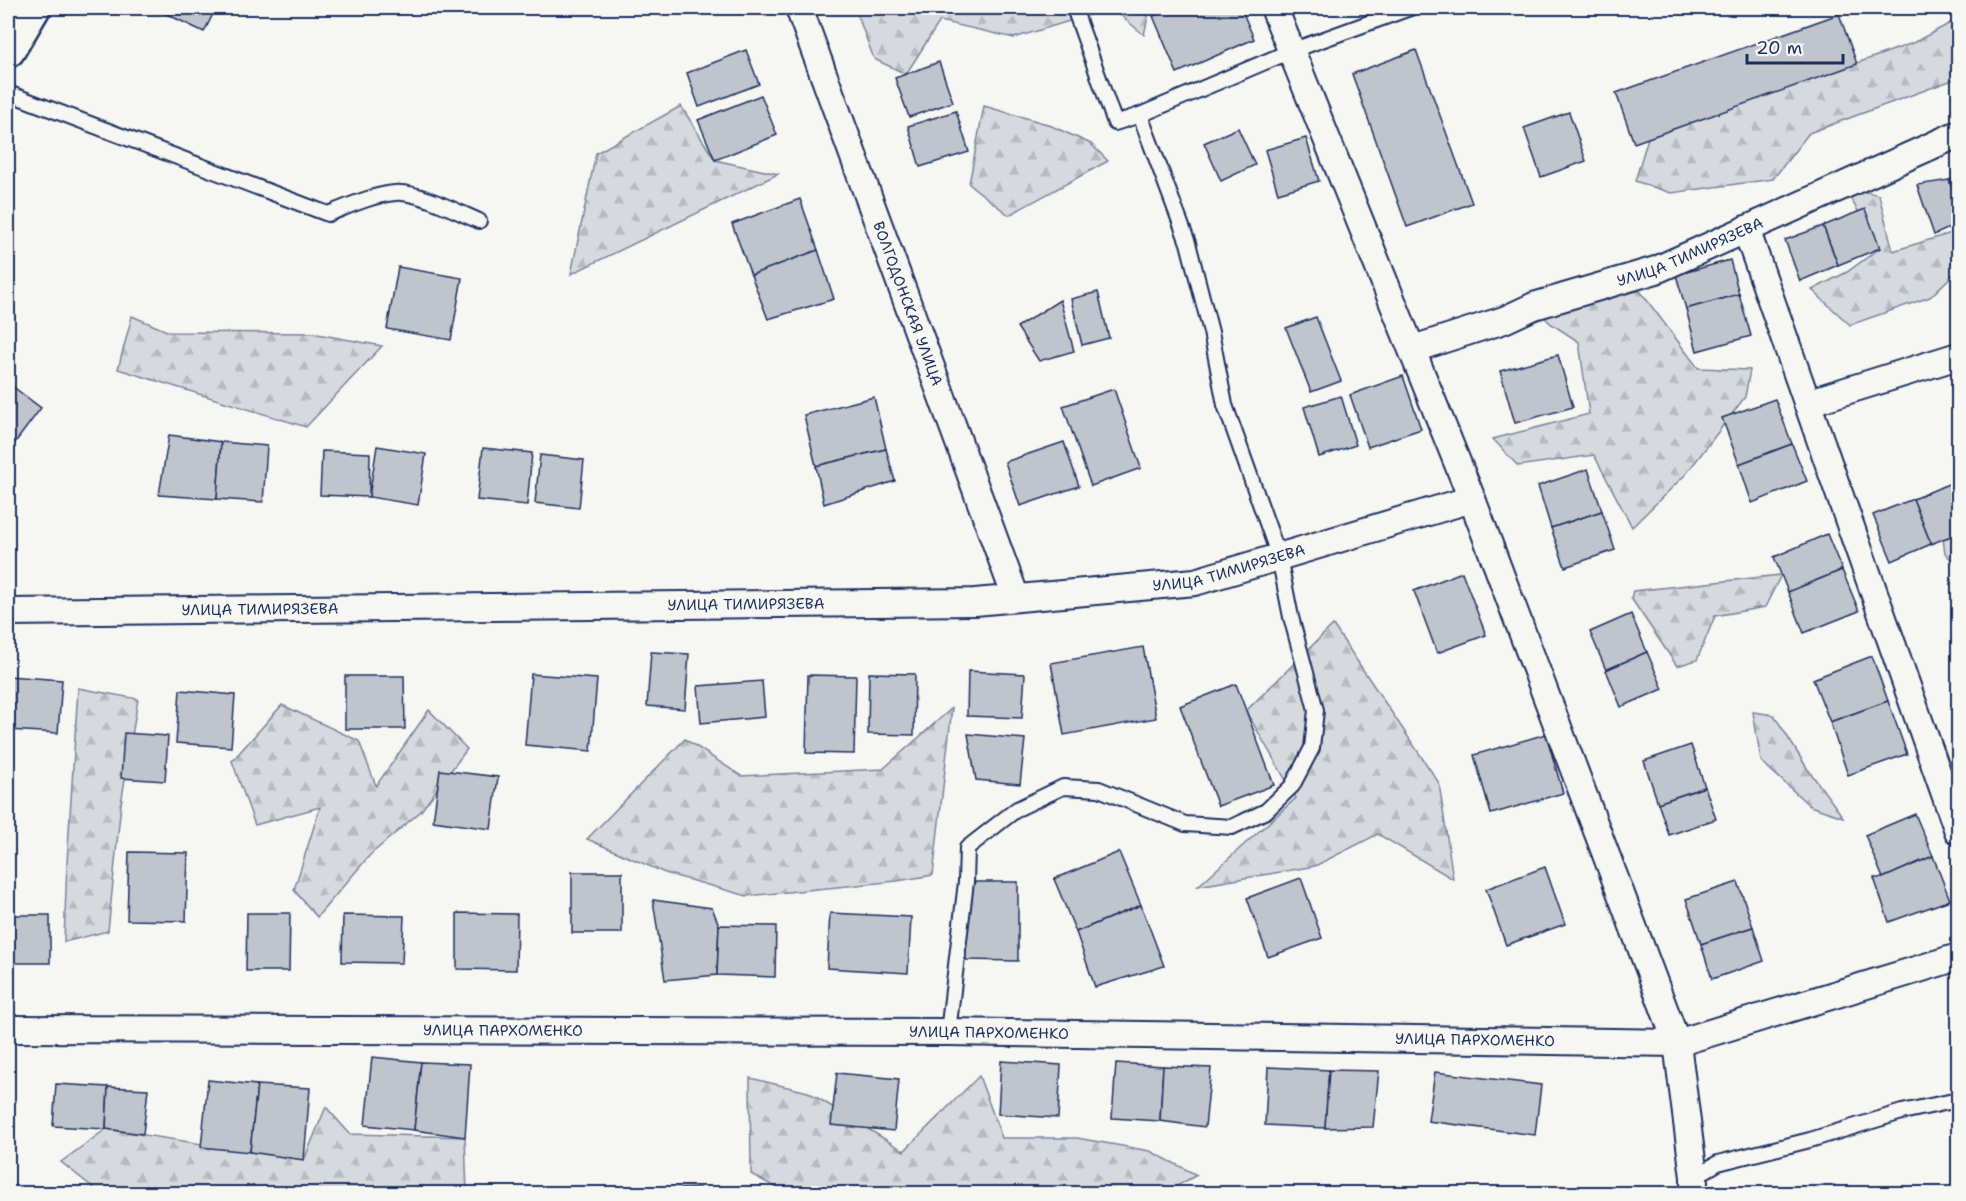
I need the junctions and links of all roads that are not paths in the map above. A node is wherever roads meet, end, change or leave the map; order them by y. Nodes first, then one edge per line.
1 (799, 8) edge
2 (1074, 8) edge
3 (1274, 8) edge
4 (1410, 8) edge
5 (27, 12) edge
6 (8, 50) edge
7 (1291, 51) junction
8 (8, 93) edge
9 (1140, 115) junction
10 (1959, 134) edge
11 (479, 221) dead end
12 (1746, 229) junction
13 (1413, 349) junction
14 (1959, 356) edge
15 (1807, 403) junction
16 (1472, 499) junction
17 (1279, 557) junction
18 (1016, 598) junction
19 (8, 612) edge
20 (1959, 831) edge
21 (1959, 957) edge
22 (8, 1029) edge
23 (948, 1032) junction
24 (1677, 1043) junction
25 (1959, 1100) edge
26 (1694, 1186) edge

1 - 18 street, ВОЛГОДОНСКАЯ УЛИЦА
2 - 9 lane
3 - 7 street
4 - 7 lane
5 - 6 main road
7 - 9 lane
7 - 13 street
8 - 11 lane
9 - 17 lane
10 - 12 street, УЛИЦА ТИМИРЯЗЕВА
12 - 13 street, УЛИЦА ТИМИРЯЗЕВА
12 - 15 street
13 - 16 street
14 - 15 street
15 - 20 street
16 - 17 street, УЛИЦА ТИМИРЯЗЕВА
16 - 24 street
17 - 18 street, УЛИЦА ТИМИРЯЗЕВА
17 - 23 lane
18 - 19 street, УЛИЦА ТИМИРЯЗЕВА
21 - 24 street, УЛИЦА ПАРХОМЕНКО
22 - 23 street, УЛИЦА ПАРХОМЕНКО
23 - 24 street, УЛИЦА ПАРХОМЕНКО
24 - 26 street
25 - 26 lane

